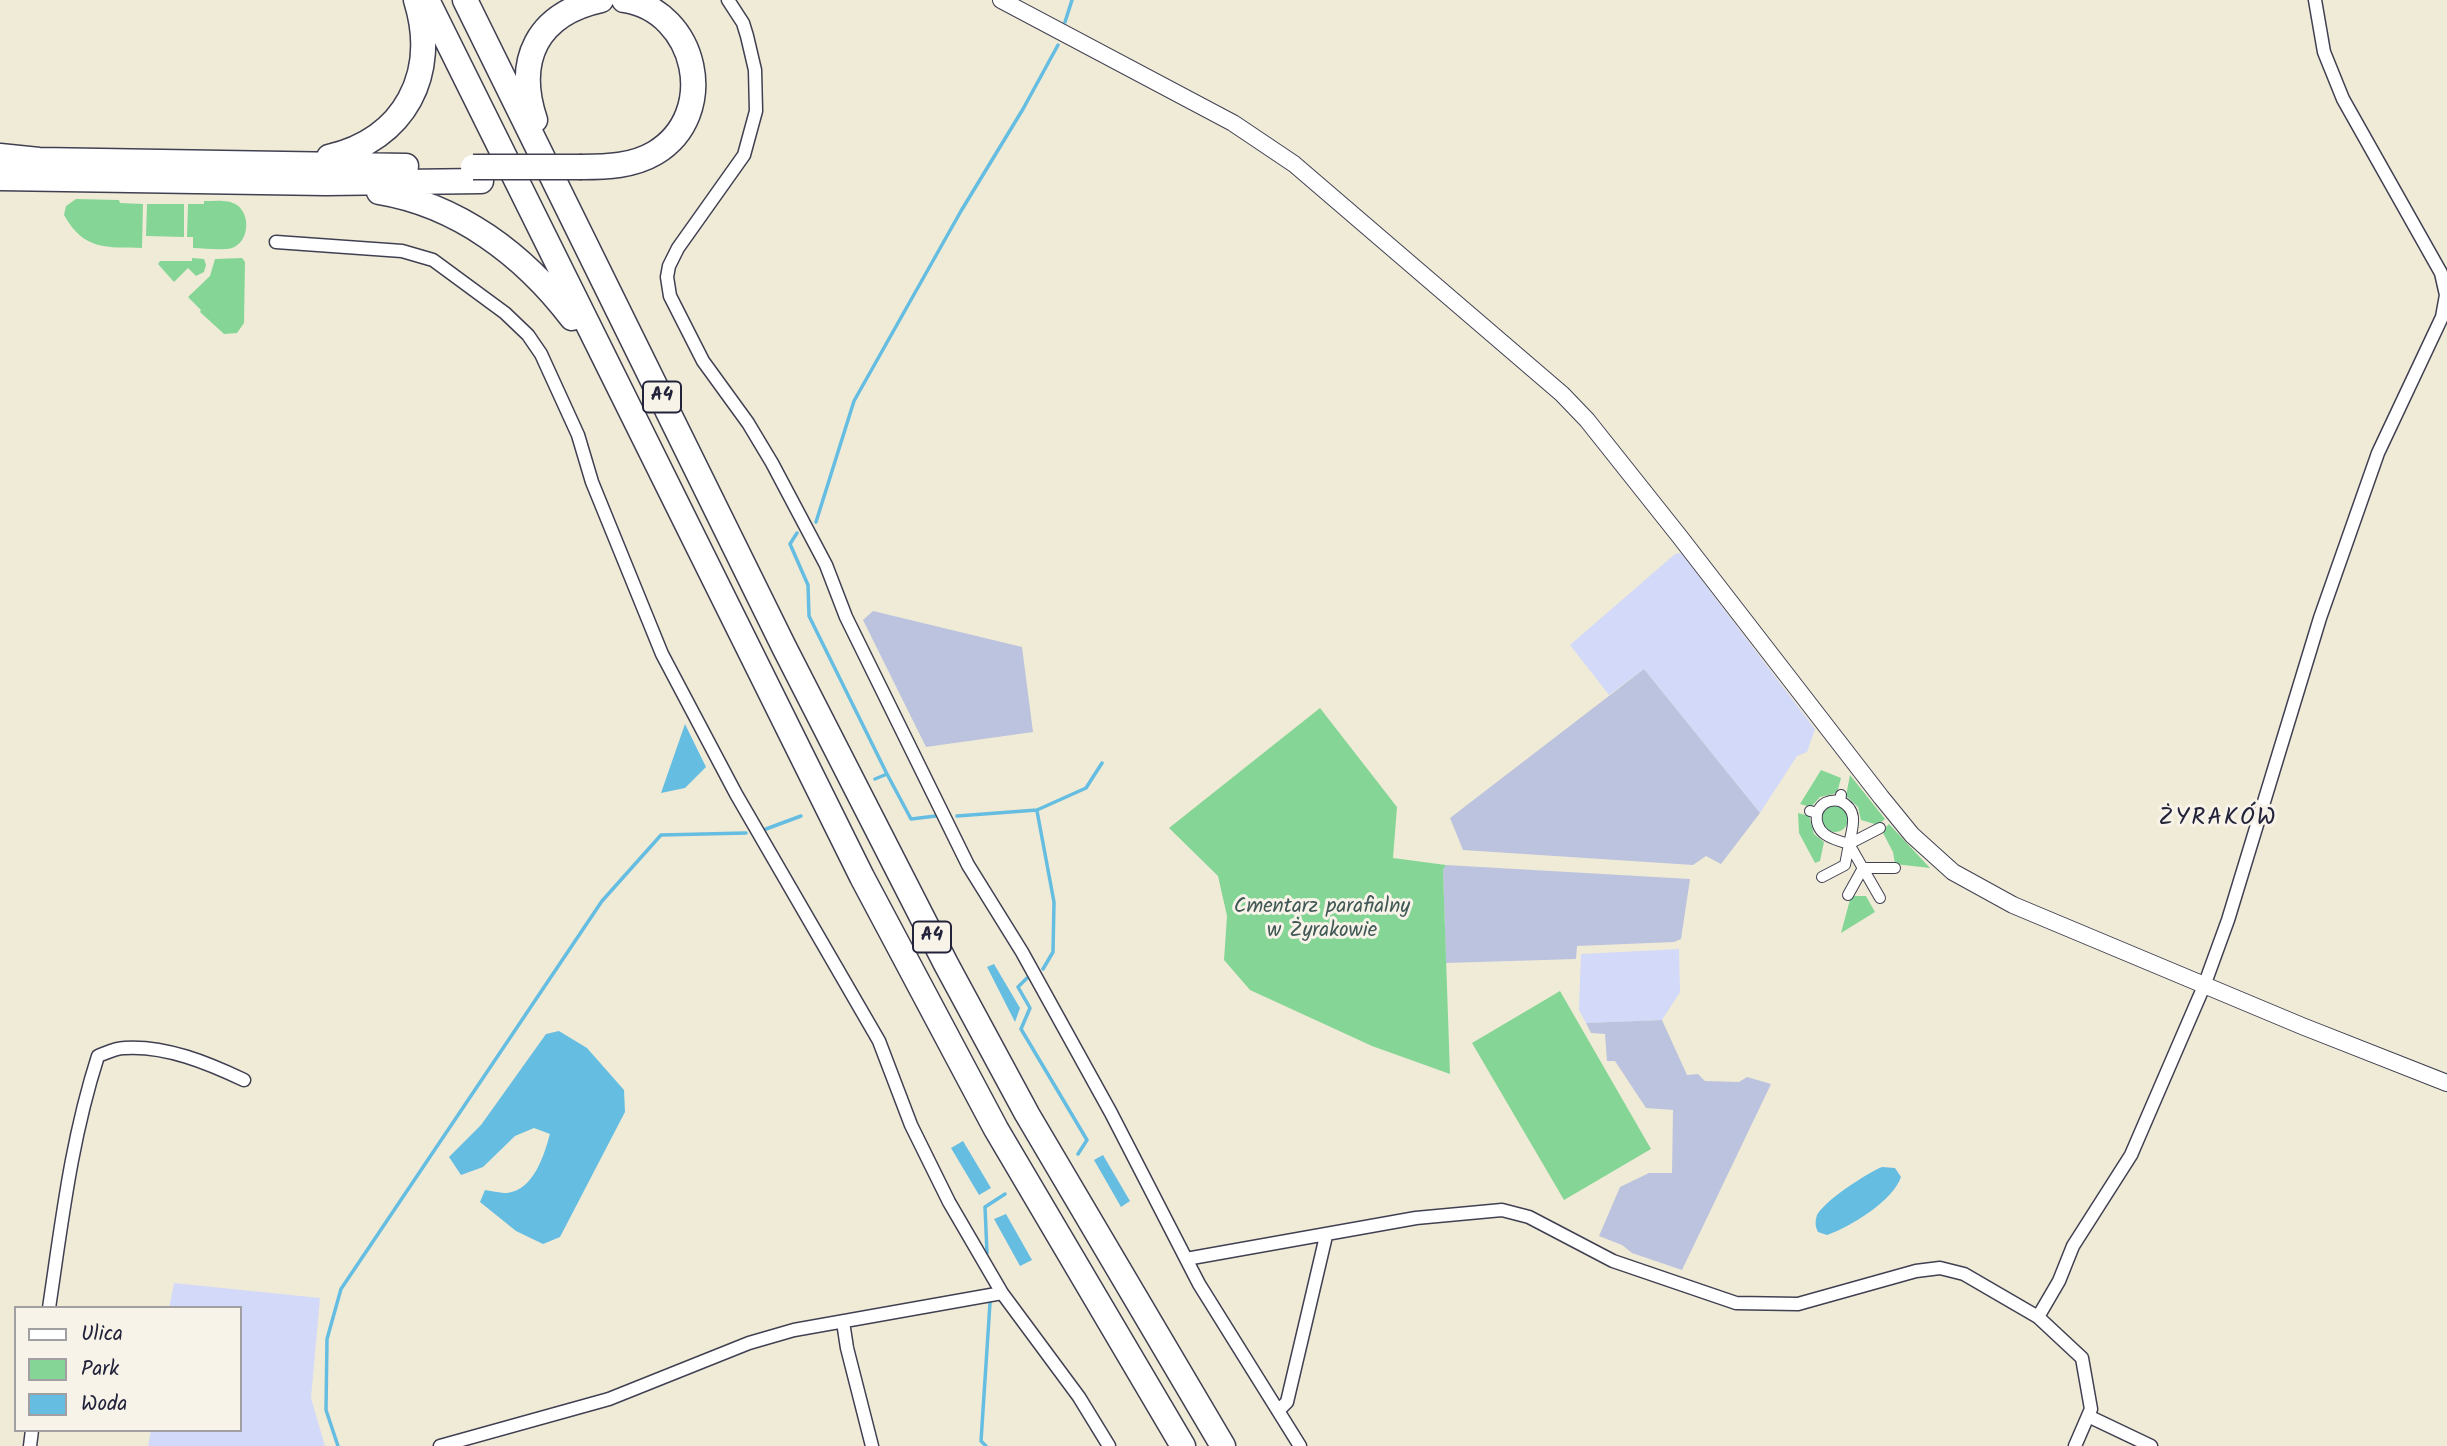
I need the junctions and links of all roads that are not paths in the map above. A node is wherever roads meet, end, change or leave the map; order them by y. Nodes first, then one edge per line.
1 (415, 0) edge
2 (427, 0) edge
3 (465, 0) edge
4 (601, 0) edge
5 (624, 0) edge
6 (662, 0) edge
7 (728, 0) edge
8 (1001, 0) edge
9 (2315, 0) edge
10 (0, 156) edge
11 (280, 164) junction
12 (477, 174) junction
13 (584, 175) junction
14 (0, 178) edge
15 (326, 183) junction
16 (560, 194) junction
17 (276, 242) dead end
18 (620, 390) junction
19 (1880, 828) dead end
20 (1849, 844) junction
21 (1863, 868) junction
22 (1895, 868) dead end
23 (1822, 877) dead end
24 (1848, 895) dead end
25 (1880, 898) dead end
26 (2204, 986) junction
27 (244, 1080) dead end
28 (2447, 1083) edge
29 (1326, 1236) junction
30 (1186, 1259) junction
31 (1002, 1293) junction
32 (50, 1306) edge
33 (2038, 1317) junction
34 (843, 1322) junction
35 (1278, 1411) junction
36 (2088, 1416) junction
37 (448, 1445) edge
38 (872, 1446) edge
39 (1109, 1446) edge
40 (1183, 1446) edge
41 (1223, 1446) edge
42 (1300, 1446) edge
43 (2075, 1446) edge
44 (2151, 1446) edge

1 - 11 highway
2 - 18 highway, A4
3 - 16 highway, A4
4 - 16 highway
5 - 13 highway
6 - 13 highway
7 - 30 street
8 - 26 street
9 - 26 street
10 - 11 highway
11 - 12 highway
12 - 13 highway
12 - 15 highway
14 - 15 highway
15 - 18 highway
16 - 41 highway, A4
17 - 31 street
18 - 40 highway, A4
19 - 20 street
20 - 20 street
20 - 21 street
20 - 23 street
21 - 22 street
21 - 24 street
21 - 25 street
26 - 28 street
26 - 33 street
27 - 32 street
29 - 30 street
29 - 33 street
29 - 35 street
30 - 35 street
31 - 34 street
31 - 39 street
33 - 36 street
34 - 37 street
34 - 38 street
35 - 42 street
36 - 43 street
36 - 44 street

